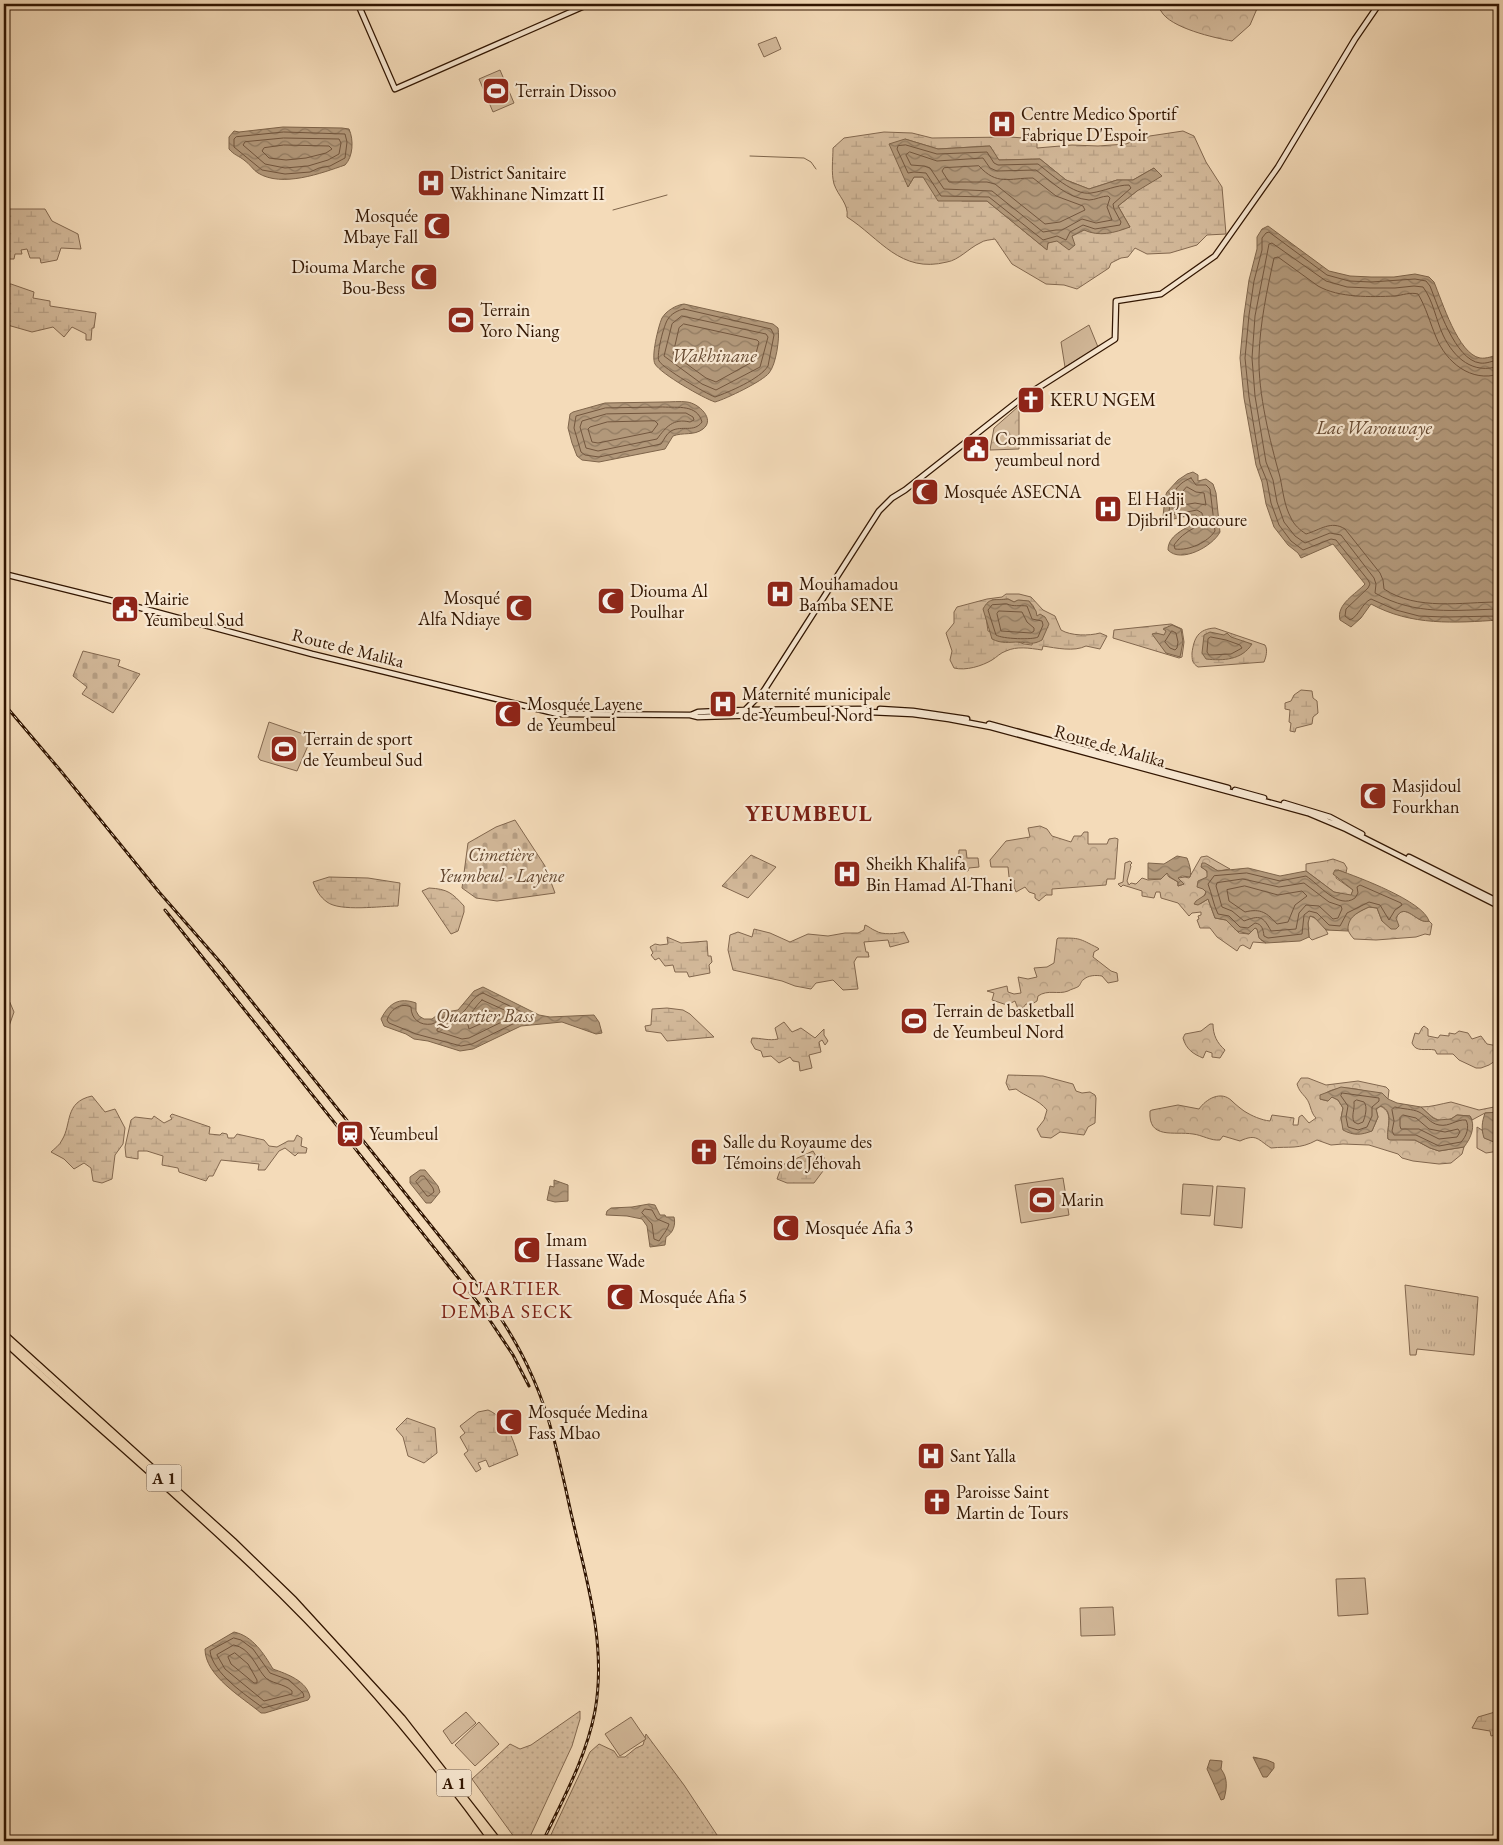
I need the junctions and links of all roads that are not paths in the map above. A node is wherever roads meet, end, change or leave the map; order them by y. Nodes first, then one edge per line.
1 (358, 4) edge
2 (589, 4) edge
3 (1379, 4) edge
4 (4, 574) edge
5 (744, 710) junction
6 (690, 715) junction
7 (740, 715) junction
8 (1499, 904) edge
9 (4, 1334) edge
10 (4, 1341) edge
11 (400, 1719) junction
12 (407, 1727) junction
13 (492, 1841) edge
14 (498, 1841) edge

1 - 2 main road
3 - 5 main road
4 - 6 main road, Route de Malika
5 - 6 main road, Route de Malika
5 - 7 main road
5 - 8 main road, Route de Malika
6 - 7 main road, Route de Malika
7 - 8 main road, Route de Malika
9 - 11 highway, A 1
10 - 11 highway, A 1
11 - 12 highway, A 1
12 - 13 highway, A 1
12 - 14 highway, A 1

